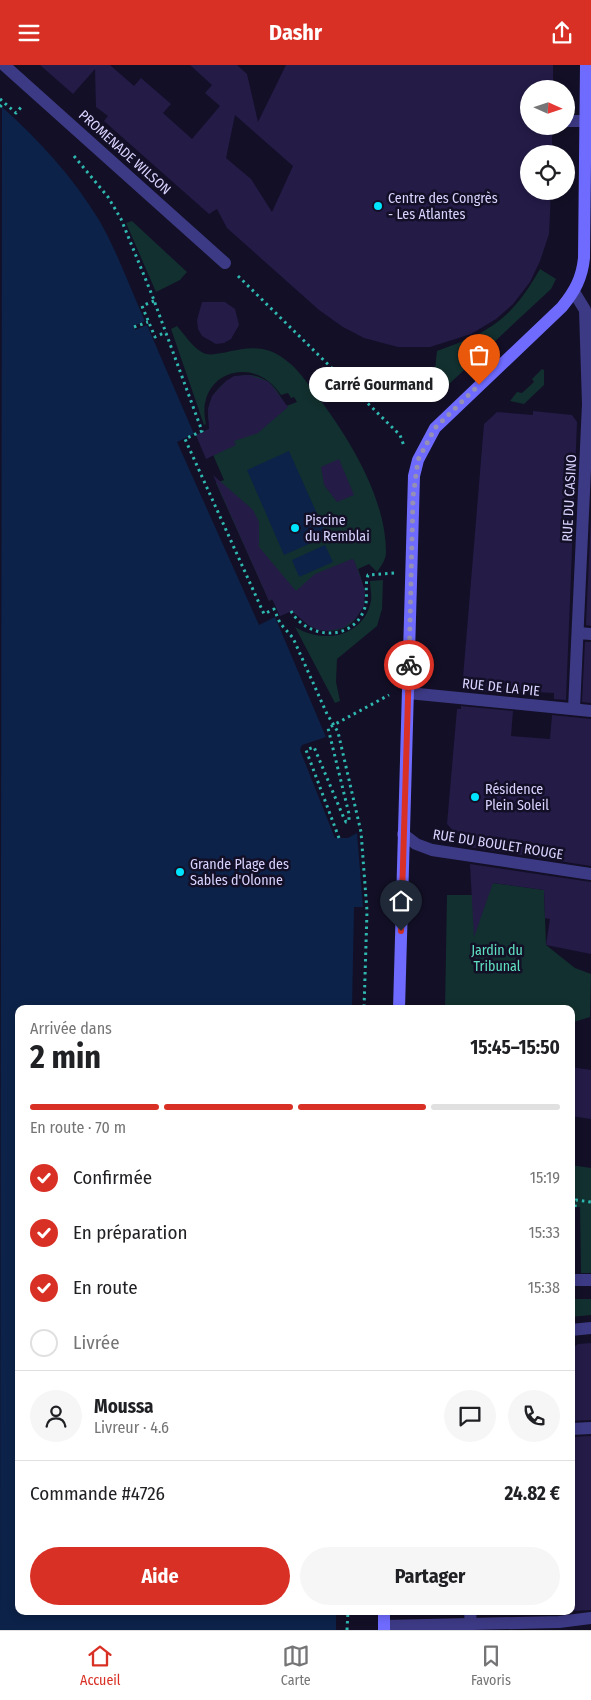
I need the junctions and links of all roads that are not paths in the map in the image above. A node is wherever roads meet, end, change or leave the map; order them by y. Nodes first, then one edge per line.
1 (4, 65) edge
2 (586, 65) edge
3 (575, 121) edge
4 (588, 121) edge
5 (587, 173) edge
6 (230, 267) road end
7 (574, 292) junction
8 (589, 404) edge
9 (588, 467) edge
10 (586, 553) edge
11 (585, 634) edge
12 (408, 693) junction
13 (574, 709) junction
14 (591, 711) edge
15 (403, 834) junction
16 (591, 875) edge
17 (399, 1005) edge
18 (575, 1280) edge
19 (591, 1281) edge
20 (591, 1328) edge
21 (575, 1330) edge
22 (591, 1428) edge
23 (575, 1429) edge
24 (384, 1615) edge
25 (472, 1615) edge
26 (591, 1618) edge
27 (558, 1621) edge
28 (477, 1627) edge
29 (384, 1628) edge

1 - 6 street, PROMENADE WILSON
2 - 4 street
3 - 4 street
4 - 5 street
5 - 7 street
7 - 8 street, RUE DU CASINO
7 - 12 street
8 - 9 street, RUE DU CASINO
9 - 10 street, RUE DU CASINO
10 - 11 street, RUE DU CASINO
11 - 13 street, RUE DU CASINO
12 - 13 street, RUE DE LA PIE
12 - 15 street
13 - 14 street, RUE DE LA PIE
15 - 16 street, RUE DU BOULET ROUGE
15 - 17 street
18 - 19 street
20 - 21 street
22 - 23 street
24 - 29 street
25 - 28 street
26 - 27 street
27 - 28 street
28 - 29 street

